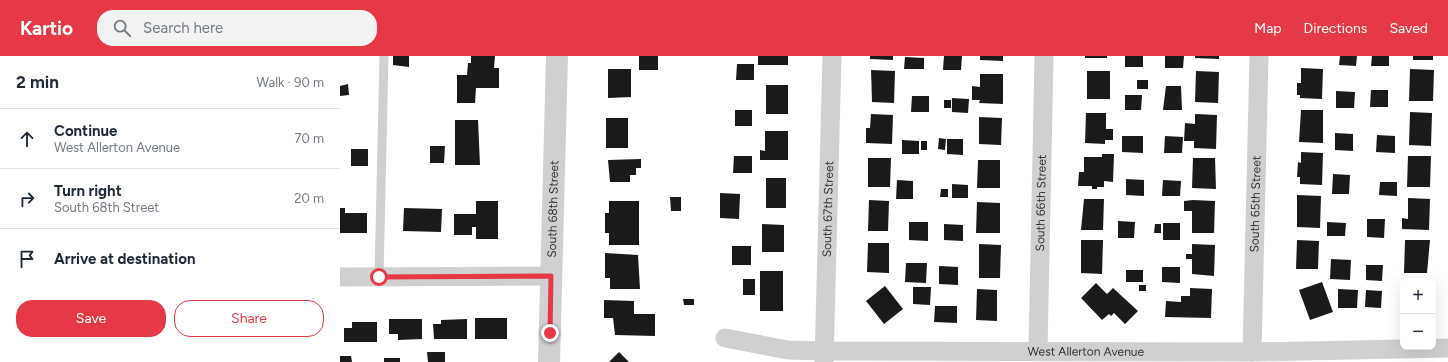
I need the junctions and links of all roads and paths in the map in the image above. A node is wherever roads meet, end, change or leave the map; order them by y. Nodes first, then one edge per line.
1 (384, 56) edge
2 (557, 56) edge
3 (832, 56) edge
4 (1044, 56) edge
5 (1259, 56) edge
6 (551, 276) junction
7 (340, 277) edge
8 (379, 277) junction
9 (725, 338) dead end
10 (1448, 348) edge
11 (1038, 351) junction
12 (1252, 352) junction
13 (824, 357) edge
14 (549, 362) edge

1 - 8 lane
2 - 6 street, South 68th Street
3 - 13 street, South 67th Street
4 - 11 street, South 66th Street
5 - 12 street, South 65th Street
6 - 8 street
6 - 14 street, South 68th Street
7 - 8 street
9 - 13 street, West Allerton Avenue
10 - 12 street, West Allerton Avenue
11 - 12 street, West Allerton Avenue
11 - 13 street, West Allerton Avenue

